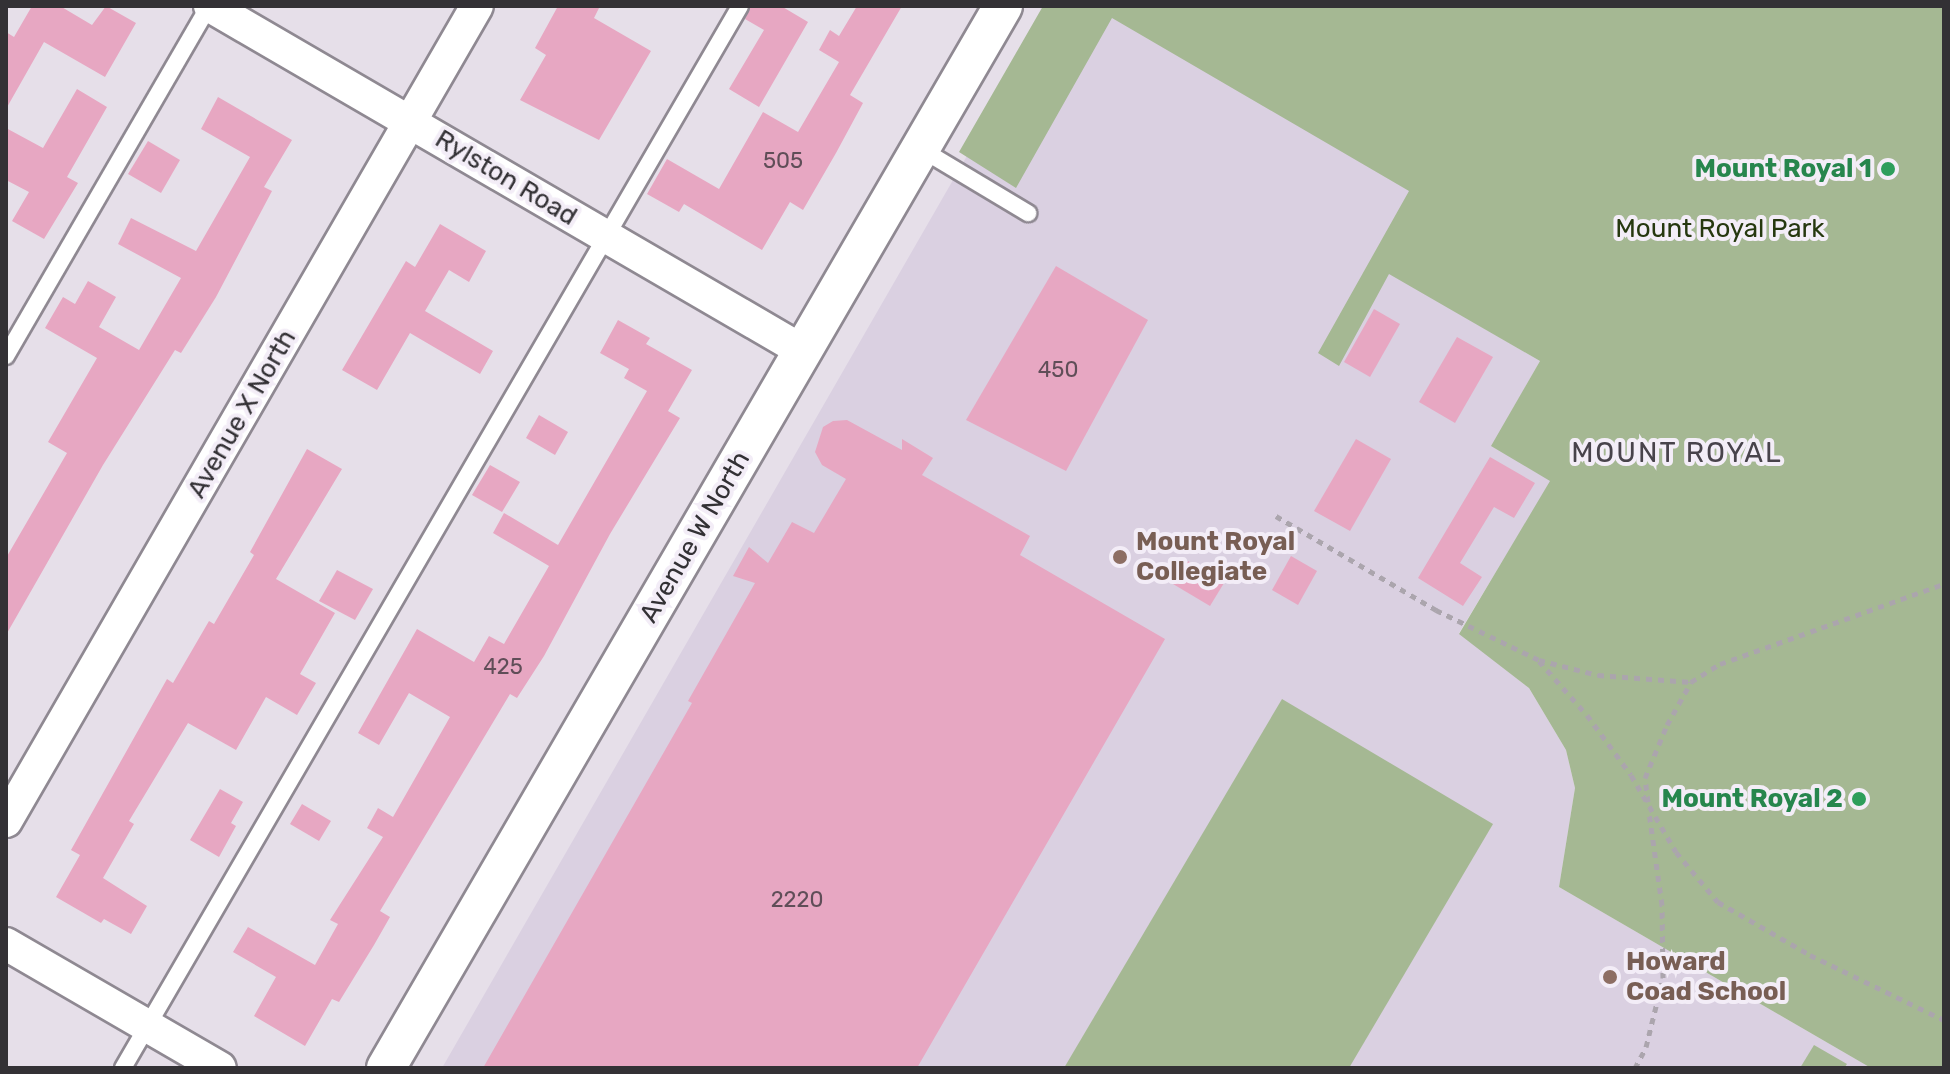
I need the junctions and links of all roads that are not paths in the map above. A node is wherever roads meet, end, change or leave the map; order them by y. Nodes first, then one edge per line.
1 (210, 6) edge
2 (477, 6) edge
3 (740, 6) edge
4 (1003, 6) edge
5 (411, 122) junction
6 (921, 149) junction
7 (1028, 213) dead end
8 (607, 238) junction
9 (803, 351) junction
10 (6, 356) edge
11 (6, 821) edge
12 (6, 944) edge
13 (147, 1026) junction
14 (123, 1068) edge
15 (220, 1068) edge
16 (386, 1068) edge

1 - 5 street, Rylston Road
1 - 10 lane
2 - 5 street, Avenue X North
3 - 8 lane
4 - 6 street, Avenue W North
5 - 8 street, Rylston Road
5 - 11 street, Avenue X North
6 - 7 lane
6 - 9 street, Avenue W North
8 - 9 street, Rylston Road
8 - 13 lane
9 - 16 street, Avenue W North
12 - 13 street
13 - 14 lane
13 - 15 street

